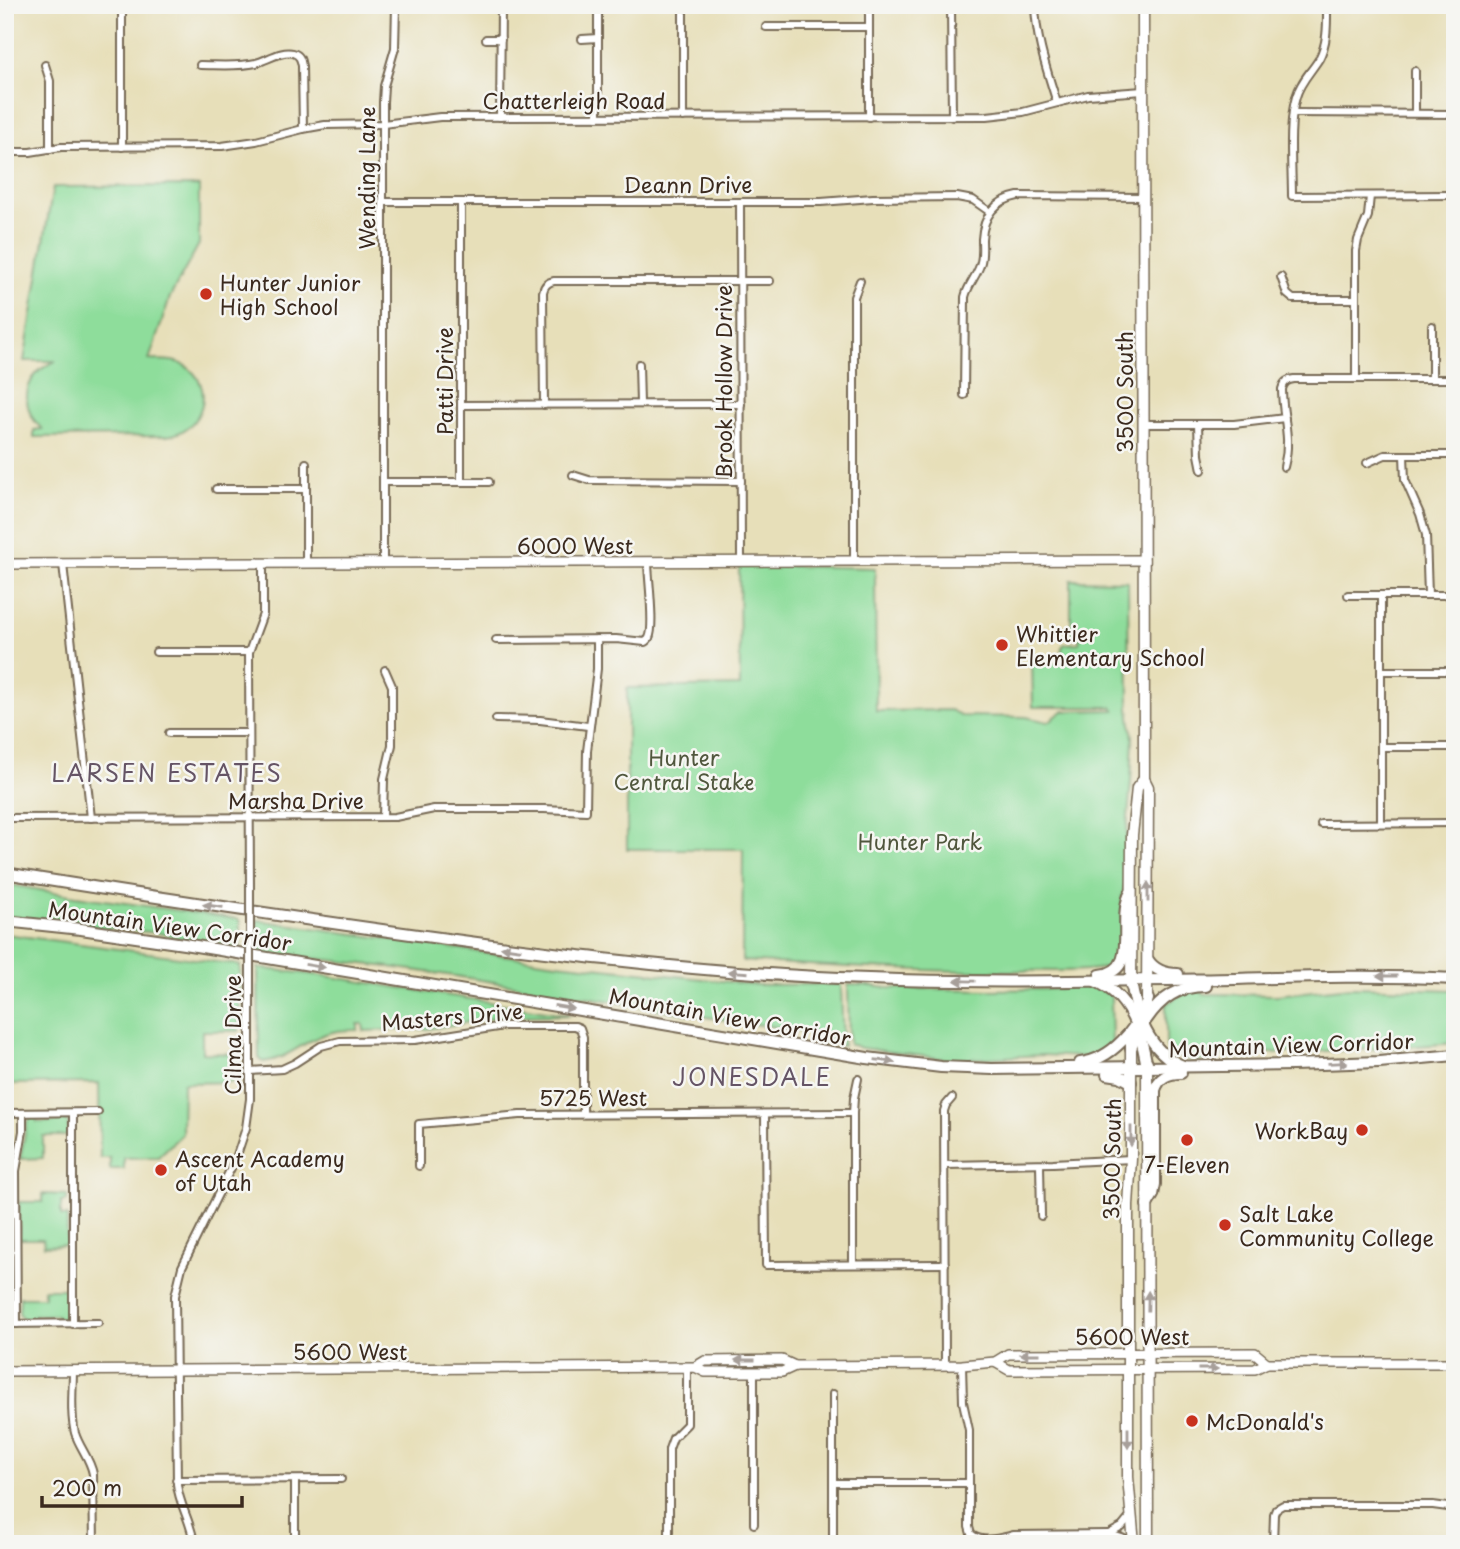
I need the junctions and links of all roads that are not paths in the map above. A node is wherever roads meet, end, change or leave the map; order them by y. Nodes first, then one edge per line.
1 (121, 5) edge
2 (396, 5) edge
3 (500, 5) edge
4 (598, 5) edge
5 (683, 5) edge
6 (869, 5) edge
7 (951, 5) edge
8 (1035, 5) edge
9 (1143, 5) edge
10 (1327, 5) edge
11 (766, 27) dead end
12 (869, 27) junction
13 (582, 38) dead end
14 (598, 38) junction
15 (486, 39) dead end
16 (500, 39) junction
17 (45, 65) dead end
18 (200, 65) dead end
19 (1415, 71) dead end
20 (1143, 91) junction
21 (1056, 103) junction
22 (1293, 113) junction
23 (1415, 113) junction
24 (1455, 114) edge
25 (500, 117) junction
26 (598, 117) junction
27 (683, 117) junction
28 (869, 117) junction
29 (952, 117) junction
30 (383, 124) junction
31 (303, 129) junction
32 (122, 147) junction
33 (50, 149) junction
34 (5, 152) edge
35 (1455, 195) edge
36 (1370, 196) junction
37 (1143, 197) junction
38 (383, 202) junction
39 (461, 202) junction
40 (740, 202) junction
41 (990, 212) junction
42 (1281, 277) dead end
43 (740, 281) junction
44 (770, 281) dead end
45 (860, 281) dead end
46 (1356, 299) junction
47 (1432, 326) dead end
48 (639, 364) dead end
49 (1356, 379) junction
50 (1432, 379) junction
51 (1455, 379) edge
52 (964, 395) dead end
53 (640, 404) junction
54 (741, 404) junction
55 (461, 405) junction
56 (544, 405) junction
57 (1285, 418) junction
58 (1144, 424) junction
59 (1198, 424) junction
60 (1404, 455) junction
61 (1455, 455) edge
62 (306, 463) dead end
63 (1367, 463) dead end
64 (1283, 467) dead end
65 (1202, 470) dead end
66 (573, 475) dead end
67 (741, 481) junction
68 (383, 482) junction
69 (461, 482) junction
70 (489, 482) dead end
71 (216, 489) dead end
72 (306, 489) junction
73 (1144, 560) junction
74 (854, 561) junction
75 (648, 562) junction
76 (741, 562) junction
77 (263, 563) junction
78 (306, 563) junction
79 (383, 563) junction
80 (5, 564) edge
81 (63, 564) junction
82 (1381, 595) junction
83 (1427, 595) junction
84 (1455, 595) edge
85 (1348, 596) dead end
86 (597, 639) junction
87 (496, 640) dead end
88 (156, 652) dead end
89 (249, 652) junction
90 (385, 670) dead end
91 (1381, 671) junction
92 (1455, 671) edge
93 (496, 719) dead end
94 (589, 726) junction
95 (169, 733) dead end
96 (249, 733) junction
97 (1381, 747) junction
98 (1455, 747) edge
99 (1144, 779) junction
100 (249, 817) junction
101 (383, 817) junction
102 (5, 818) edge
103 (91, 818) junction
104 (1381, 823) junction
105 (1455, 823) edge
106 (1321, 824) dead end
107 (5, 873) edge
108 (1131, 891) junction
109 (5, 921) edge
110 (1148, 960) junction
111 (1349, 976) junction
112 (1314, 977) junction
113 (1455, 979) edge
114 (1091, 980) junction
115 (1131, 980) junction
116 (1148, 980) junction
117 (989, 981) junction
118 (1147, 999) joint
119 (1139, 1024) junction
120 (1132, 1049) joint
121 (1455, 1055) edge
122 (1293, 1065) junction
123 (1187, 1067) junction
124 (1132, 1068) junction
125 (1147, 1068) junction
126 (965, 1069) junction
127 (992, 1069) junction
128 (250, 1072) junction
129 (858, 1079) dead end
130 (1132, 1082) junction
131 (952, 1098) dead end
132 (73, 1112) junction
133 (98, 1112) dead end
134 (5, 1113) edge
135 (23, 1113) junction
136 (853, 1113) junction
137 (583, 1114) junction
138 (765, 1114) junction
139 (1132, 1159) junction
140 (1040, 1164) junction
141 (945, 1165) junction
142 (419, 1166) dead end
143 (1147, 1205) junction
144 (5, 1213) edge
145 (1041, 1216) dead end
146 (16, 1217) junction
147 (5, 1220) edge
148 (853, 1264) junction
149 (945, 1264) junction
150 (5, 1324) edge
151 (17, 1324) junction
152 (73, 1324) junction
153 (98, 1324) dead end
154 (1128, 1354) junction
155 (1147, 1354) junction
156 (995, 1362) junction
157 (1267, 1363) junction
158 (1455, 1363) edge
159 (945, 1365) junction
160 (962, 1365) junction
161 (795, 1366) junction
162 (691, 1367) junction
163 (1148, 1369) junction
164 (72, 1370) junction
165 (176, 1370) junction
166 (1128, 1370) junction
167 (5, 1371) edge
168 (754, 1372) junction
169 (833, 1394) dead end
170 (341, 1479) dead end
171 (177, 1480) junction
172 (295, 1480) junction
173 (833, 1483) junction
174 (969, 1483) junction
175 (1455, 1508) edge
176 (1131, 1516) junction
177 (754, 1524) dead end
178 (1109, 1534) junction
179 (1056, 1535) junction
180 (94, 1544) edge
181 (194, 1544) edge
182 (295, 1544) edge
183 (669, 1544) edge
184 (833, 1544) edge
185 (1057, 1544) edge
186 (1132, 1544) edge
187 (1148, 1544) edge
188 (1273, 1544) edge

1 - 32 street
2 - 30 street, Wending Lane
3 - 16 street
4 - 14 street
5 - 27 street
6 - 12 street
7 - 29 street
8 - 21 street
9 - 20 main road, 3500 South
10 - 22 street
11 - 12 street
12 - 28 street
13 - 14 street
14 - 26 street
15 - 16 street
16 - 25 street
17 - 33 street
18 - 31 street
19 - 23 street
20 - 21 street, Chatterleigh Road
20 - 37 main road, 3500 South
21 - 29 street, Chatterleigh Road
22 - 23 street
22 - 36 street
23 - 24 street
25 - 26 street, Chatterleigh Road
25 - 30 street, Chatterleigh Road
26 - 27 street, Chatterleigh Road
27 - 28 street, Chatterleigh Road
28 - 29 street, Chatterleigh Road
30 - 31 street, Chatterleigh Road
30 - 38 street, Wending Lane
31 - 32 street, Chatterleigh Road
32 - 33 street, Chatterleigh Road
33 - 34 street, Chatterleigh Road
35 - 36 street
36 - 46 street
37 - 41 street
37 - 58 main road, 3500 South
38 - 39 street, Deann Drive
38 - 68 street, Wending Lane
39 - 40 street, Deann Drive
39 - 55 street, Patti Drive
40 - 41 street, Deann Drive
40 - 43 street, Brook Hollow Drive
41 - 52 street
42 - 46 street
43 - 44 street
43 - 54 street, Brook Hollow Drive
43 - 56 street
45 - 74 street
46 - 49 street
47 - 50 street
48 - 53 street
49 - 50 street
49 - 57 street
50 - 51 street
53 - 54 street
53 - 56 street
54 - 67 street, Brook Hollow Drive
55 - 56 street
55 - 69 street, Patti Drive
57 - 59 street
57 - 64 street
58 - 59 street
58 - 73 main road, 3500 South
59 - 65 street
60 - 61 street
60 - 63 street
60 - 83 street
62 - 72 street
66 - 67 street
67 - 76 street, Brook Hollow Drive
68 - 69 street
68 - 79 street, Wending Lane
69 - 70 street
71 - 72 street
72 - 78 street
73 - 74 main road, 6000 West
73 - 99 main road, 3500 South
74 - 76 main road, 6000 West
75 - 76 main road, 6000 West
75 - 79 main road, 6000 West
75 - 86 street
77 - 78 main road, 6000 West
77 - 81 main road, 6000 West
77 - 89 street, Cilma Drive
78 - 79 main road, 6000 West
80 - 81 main road, 6000 West
81 - 103 street
82 - 83 street
82 - 85 street
82 - 91 street
83 - 84 street
86 - 87 street
86 - 94 street
88 - 89 street
89 - 96 street, Cilma Drive
90 - 101 street
91 - 92 street
91 - 97 street
93 - 94 street
94 - 101 street, Marsha Drive
95 - 96 street
96 - 100 street, Cilma Drive
97 - 98 street
97 - 104 street
99 - 108 main road, 3500 South
110 -> 99 main road, 3500 South
100 - 101 street, Marsha Drive
100 - 103 street, Marsha Drive
100 - 128 street, Cilma Drive, bridge
102 - 103 street, Marsha Drive
104 - 105 street
104 - 106 street
117 -> 107 highway, Mountain View Corridor
108 - 115 main road, 3500 South
108 - 117 highway
109 -> 126 highway, Mountain View Corridor
110 - 111 highway
110 - 116 main road, 3500 South
111 - 112 highway, Mountain View Corridor
113 -> 111 highway, Mountain View Corridor
112 - 116 highway, Mountain View Corridor
112 - 119 highway
114 - 115 highway, Mountain View Corridor
114 - 117 highway, Mountain View Corridor
114 - 119 highway
115 - 116 highway, Mountain View Corridor
115 - 119 highway
116 - 118 main road, 3500 South
118 - 119 highway
119 - 120 highway
119 - 123 highway
119 - 125 highway
119 - 127 highway
120 - 124 main road, 3500 South
122 -> 121 highway, Mountain View Corridor
122 - 123 highway, Mountain View Corridor
122 - 143 highway
123 - 125 highway, Mountain View Corridor
124 - 125 highway, Mountain View Corridor
124 - 127 highway, Mountain View Corridor
124 - 130 main road, 3500 South
125 - 143 main road, 3500 South
126 - 127 highway, Mountain View Corridor
126 - 130 highway
128 - 137 street, Masters Drive
128 - 165 street, Cilma Drive
129 - 136 street
130 -> 139 main road, 3500 South
131 - 141 street
132 - 133 street
132 - 135 street
132 - 152 street
134 - 135 street
135 - 146 street
136 - 138 street, 5725 West
136 - 148 street
137 - 138 street, 5725 West
137 - 142 street, 5725 West
138 - 148 street
139 - 140 street
139 - 154 main road, 3500 South
140 - 141 street
140 - 145 street
141 - 149 street
155 -> 143 main road, 3500 South
144 - 146 street
146 - 147 street
146 - 151 street
148 - 149 street
149 - 159 street
150 - 151 street
151 - 152 street
152 - 153 street
154 - 155 main road, 5600 West
154 -> 156 main road, 5600 West
154 - 166 main road, 3500 South
155 - 157 main road, 5600 West
155 - 163 main road, 3500 South
156 - 160 main road, 5600 West
156 - 166 main road, 5600 West
157 - 158 main road, 5600 West
163 -> 157 main road, 5600 West
159 - 160 main road, 5600 West
159 - 161 main road, 5600 West
160 - 174 street
161 -> 162 main road, 5600 West
161 - 168 main road, 5600 West
162 - 165 main road, 5600 West
162 - 168 main road, 5600 West
162 - 183 street
163 - 166 main road, 5600 West
163 - 187 main road, 3500 South
164 - 165 main road, 5600 West
164 - 167 main road, 5600 West
164 - 180 street
165 - 171 street, Cilma Drive
166 -> 176 main road, 3500 South
168 - 177 street
169 - 173 street
170 - 172 street
171 - 172 street
171 - 181 street, Cilma Drive
172 - 182 street
173 - 174 street
173 - 184 street
174 - 179 street
175 - 188 street
176 - 178 street
176 - 186 main road, 3500 South
178 - 179 street
178 - 186 street
179 - 185 street

